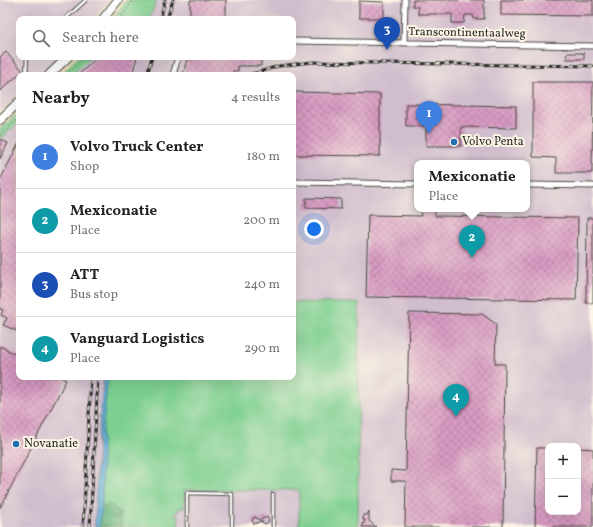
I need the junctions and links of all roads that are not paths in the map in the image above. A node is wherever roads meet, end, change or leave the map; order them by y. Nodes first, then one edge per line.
1 (86, 0) edge
2 (118, 0) edge
3 (405, 0) edge
4 (68, 16) edge
5 (105, 16) edge
6 (296, 41) edge
7 (404, 42) junction
8 (593, 46) edge
9 (28, 60) edge
10 (65, 60) edge
11 (177, 60) edge
12 (26, 72) edge
13 (52, 72) edge
14 (174, 72) edge
15 (16, 105) edge
16 (0, 120) edge
17 (296, 182) edge
18 (414, 184) edge
19 (530, 185) edge
20 (593, 186) edge
21 (273, 494) dead end
22 (186, 527) edge
23 (232, 527) edge
24 (273, 527) edge

1 - 4 lane
2 - 5 main road
3 - 7 street
6 - 7 street, Transcontinentaalweg
7 - 8 street, Transcontinentaalweg
9 - 12 lane
10 - 13 main road
11 - 14 street
15 - 16 main road
17 - 18 street
19 - 20 street
21 - 24 lane
22 - 23 lane

